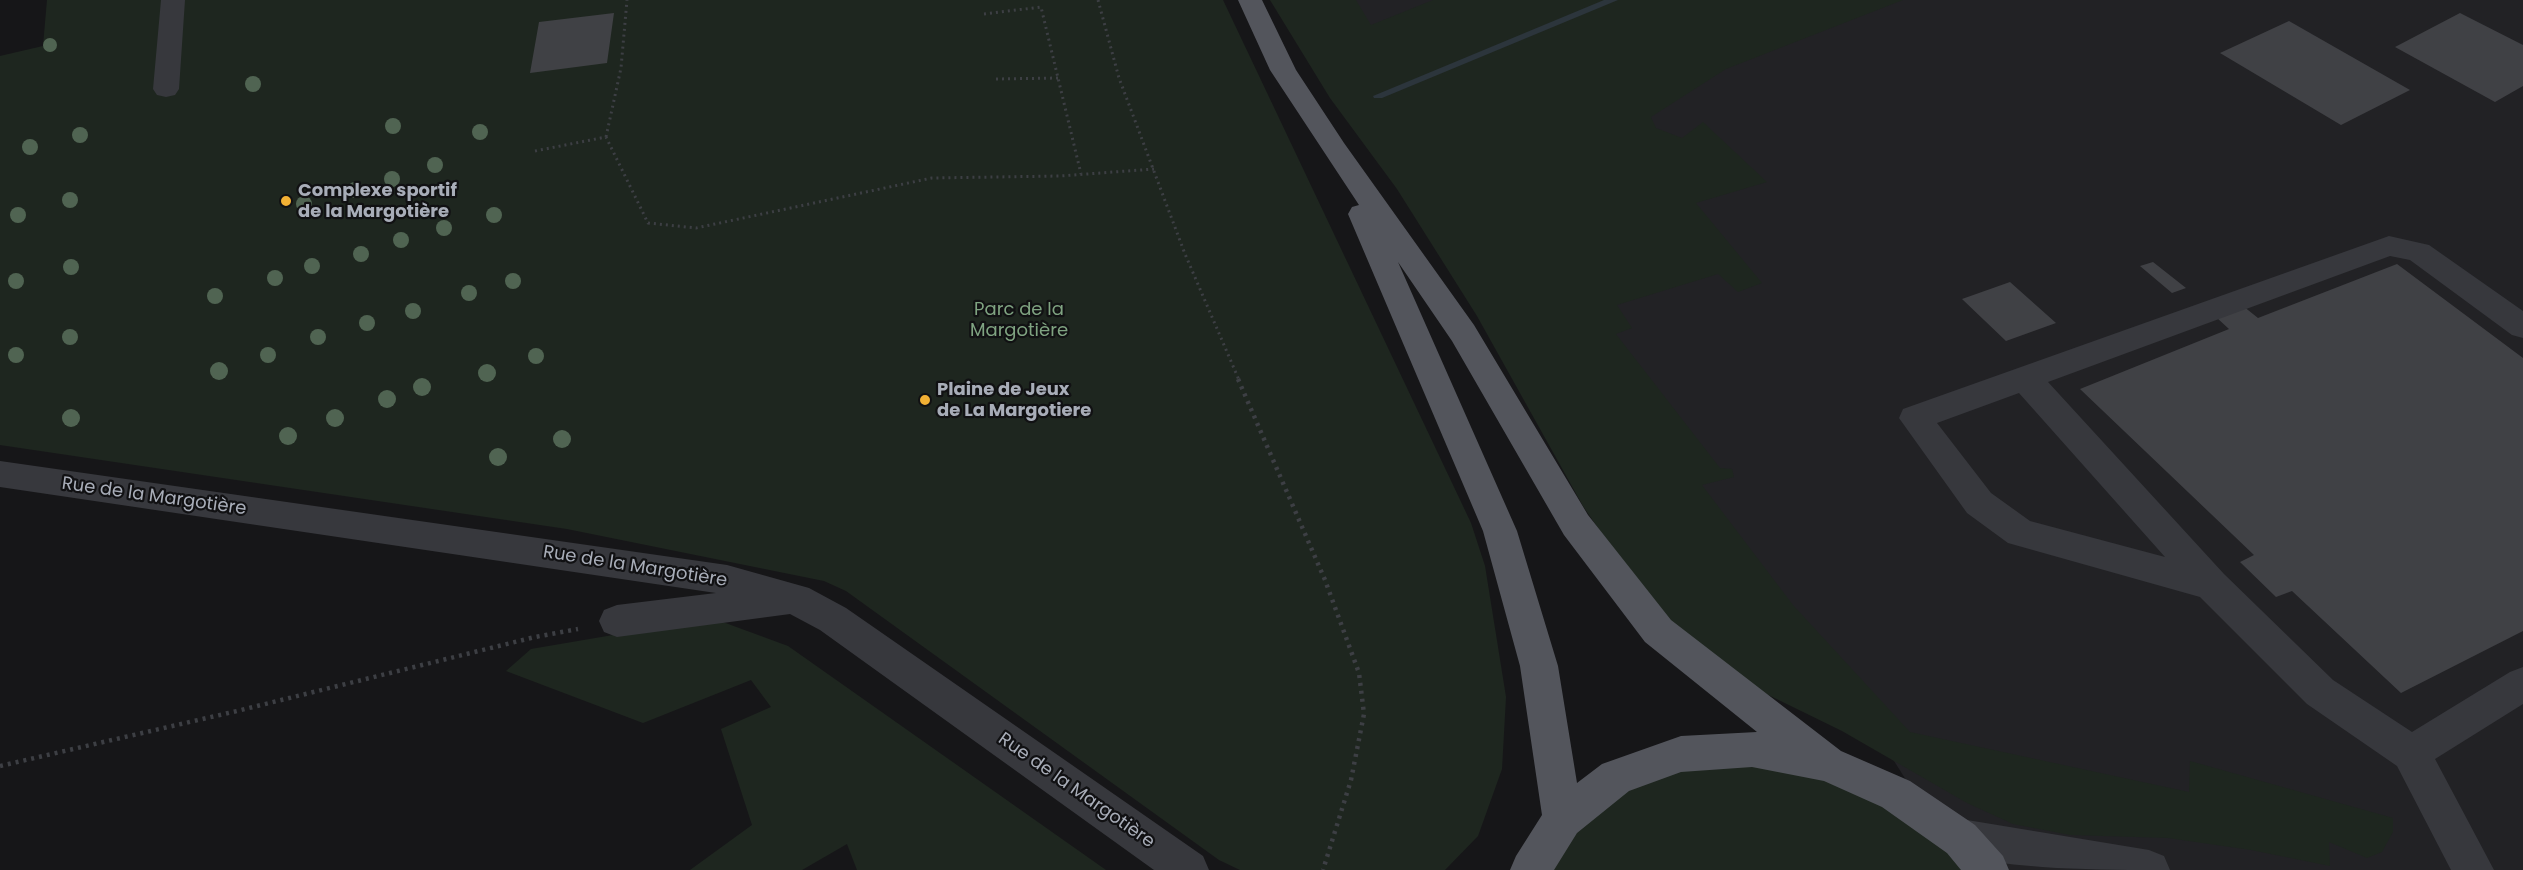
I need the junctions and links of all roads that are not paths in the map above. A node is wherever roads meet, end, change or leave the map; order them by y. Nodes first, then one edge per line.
1 (173, 0) edge
2 (1250, 0) edge
3 (166, 88) dead end
4 (1334, 149) junction
5 (2523, 327) edge
6 (2025, 378) junction
7 (0, 474) edge
8 (2211, 585) junction
9 (796, 600) junction
10 (617, 621) road end
11 (2523, 684) edge
12 (2411, 753) junction
13 (1827, 764) junction
14 (1563, 819) junction
15 (1961, 839) junction
16 (1188, 870) edge
17 (1531, 870) edge
18 (1989, 870) edge
19 (2149, 870) edge
20 (2473, 870) edge

1 - 3 street
2 - 4 main road
4 - 13 main road
4 - 14 main road
5 - 6 street
6 - 8 street
6 - 8 street
7 - 9 street, Rue de la Margotière
8 - 12 street
9 - 10 street
9 - 16 street, Rue de la Margotière
11 - 12 street
12 - 20 street
13 - 14 main road
13 - 15 main road
14 - 17 main road
15 - 18 main road
15 - 19 street

